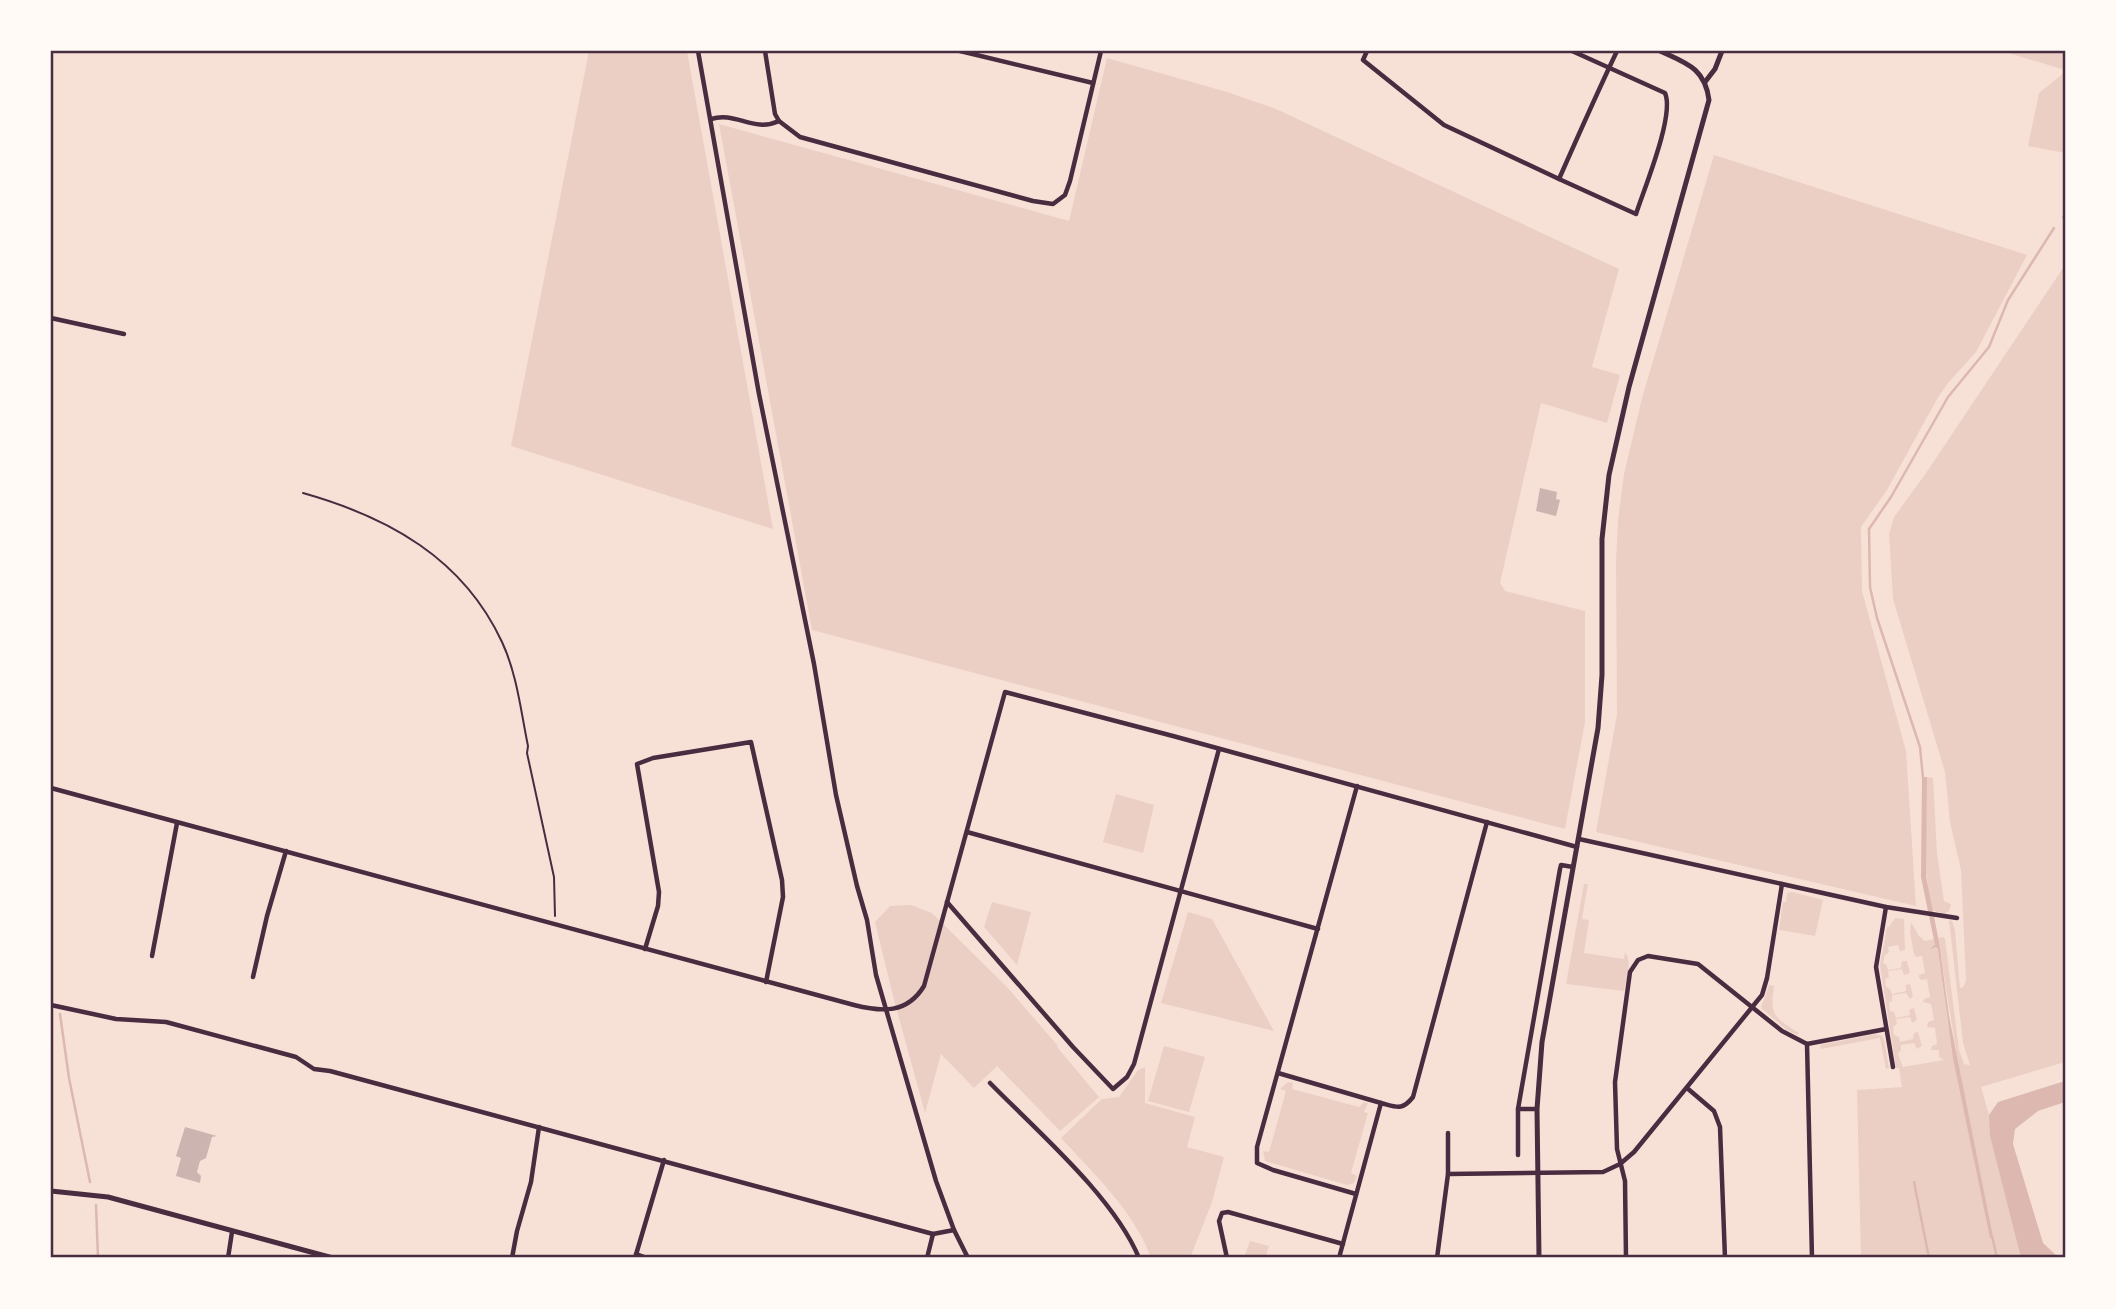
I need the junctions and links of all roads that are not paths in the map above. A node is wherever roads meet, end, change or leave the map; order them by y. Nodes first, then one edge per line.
1 (698, 51) edge
2 (765, 51) edge
3 (960, 51) edge
4 (1101, 51) edge
5 (1367, 51) edge
6 (1572, 51) edge
7 (1617, 51) edge
8 (1660, 51) edge
9 (1722, 51) edge
10 (1609, 68) junction
11 (1705, 82) junction
12 (1093, 83) junction
13 (710, 119) junction
14 (779, 121) junction
15 (1559, 179) junction
16 (51, 318) edge
17 (124, 334) dead end
18 (1219, 748) junction
19 (1357, 786) junction
20 (51, 788) edge
21 (1487, 822) junction
22 (177, 823) junction
23 (967, 832) junction
24 (1578, 839) junction
25 (1577, 847) junction
26 (286, 851) junction
27 (1573, 867) junction
28 (1782, 884) junction
29 (1181, 892) junction
30 (947, 902) junction
31 (1886, 906) junction
32 (1957, 918) dead end
33 (1318, 929) junction
34 (645, 949) junction
35 (152, 956) dead end
36 (253, 977) dead end
37 (766, 982) junction
38 (51, 1005) edge
39 (1753, 1007) junction
40 (885, 1010) junction
41 (1886, 1029) junction
42 (1807, 1044) junction
43 (1893, 1067) dead end
44 (1278, 1072) junction
45 (990, 1083) dead end
46 (1687, 1088) junction
47 (1381, 1103) junction
48 (1518, 1109) junction
49 (1537, 1109) junction
50 (538, 1127) junction
51 (1448, 1133) dead end
52 (1518, 1155) dead end
53 (664, 1160) junction
54 (1620, 1164) junction
55 (1537, 1173) junction
56 (1448, 1174) junction
57 (51, 1191) edge
58 (1356, 1194) junction
59 (954, 1230) junction
60 (232, 1232) junction
61 (933, 1234) junction
62 (1343, 1244) junction
63 (635, 1256) edge
64 (228, 1258) edge
65 (333, 1258) edge
66 (512, 1258) edge
67 (647, 1258) edge
68 (927, 1258) edge
69 (968, 1258) edge
70 (1139, 1258) edge
71 (1227, 1258) edge
72 (1339, 1258) edge
73 (1437, 1258) edge
74 (1539, 1258) edge
75 (1626, 1258) edge
76 (1725, 1258) edge
77 (1812, 1258) edge

1 - 13 street
2 - 14 street
3 - 12 street
4 - 12 street
5 - 15 street
6 - 10 street
7 - 10 street
8 - 11 street
9 - 11 street
10 - 15 street
10 - 15 street
11 - 24 street
12 - 14 street
13 - 14 street
13 - 40 street
16 - 17 street
18 - 19 street
18 - 23 street
18 - 29 street
19 - 21 street
19 - 33 street
20 - 22 street
21 - 25 street
21 - 47 street
22 - 26 street
22 - 35 street
23 - 29 street
23 - 30 street
24 - 25 street
24 - 28 street
25 - 27 street
26 - 34 street
26 - 36 street
27 - 48 street
27 - 49 street
28 - 31 street
28 - 39 street
29 - 30 street
29 - 33 street
30 - 40 street
31 - 32 street
31 - 41 street
33 - 44 street
34 - 37 street
34 - 37 street
37 - 40 street
38 - 50 street
39 - 42 street
39 - 46 street
39 - 54 street
40 - 59 street
41 - 42 street
41 - 43 street
42 - 77 street
44 - 47 street
44 - 58 street
45 - 70 street
46 - 54 street
46 - 76 street
47 - 58 street
48 - 49 street
48 - 52 street
49 - 55 street
50 - 53 street
50 - 66 street
51 - 56 street
53 - 61 street
53 - 63 street
54 - 55 street
54 - 75 street
55 - 56 street
55 - 74 street
56 - 73 street
57 - 60 street
58 - 62 street
59 - 61 street
59 - 69 street
60 - 64 street
60 - 65 street
61 - 68 street
62 - 71 street
62 - 72 street
63 - 67 street

